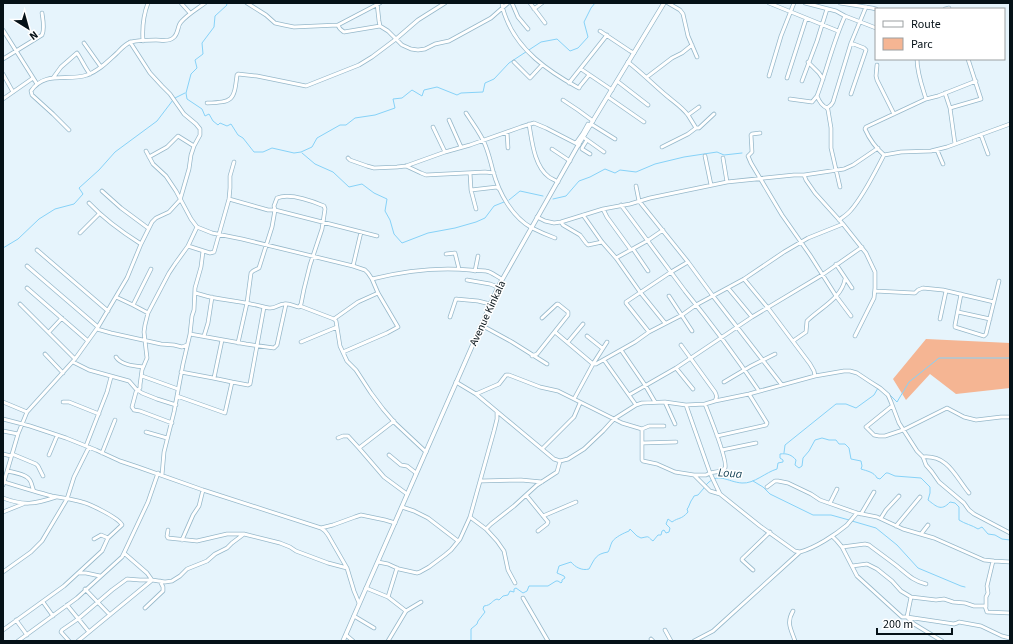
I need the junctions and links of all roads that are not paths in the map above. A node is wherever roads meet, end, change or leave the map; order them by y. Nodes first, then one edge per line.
1 (148, 3) edge
2 (181, 3) edge
3 (205, 3) edge
4 (247, 3) edge
5 (445, 3) edge
6 (502, 3) edge
7 (508, 3) edge
8 (512, 3) edge
9 (530, 3) edge
10 (542, 3) edge
11 (664, 3) edge
12 (668, 3) edge
13 (769, 3) edge
14 (794, 3) edge
15 (805, 3) edge
16 (840, 3) edge
17 (378, 4) edge
18 (502, 7) junction
19 (866, 7) junction
20 (827, 9) junction
21 (875, 9) edge
22 (534, 10) junction
23 (836, 11) junction
24 (790, 12) junction
25 (42, 13) dead end
26 (190, 14) junction
27 (845, 16) junction
28 (806, 19) junction
29 (860, 22) junction
30 (545, 23) dead end
31 (338, 25) junction
32 (822, 25) junction
33 (380, 26) junction
34 (875, 28) edge
35 (528, 29) dead end
36 (3, 30) edge
37 (600, 31) dead end
38 (838, 31) junction
39 (607, 35) junction
40 (396, 39) junction
41 (143, 41) junction
42 (130, 42) junction
43 (84, 43) dead end
44 (851, 43) junction
45 (692, 45) junction
46 (15, 51) junction
47 (634, 53) junction
48 (697, 57) dead end
49 (3, 59) edge
50 (918, 60) edge
51 (968, 60) edge
52 (514, 62) dead end
53 (628, 62) junction
54 (808, 62) junction
55 (542, 65) junction
56 (877, 65) dead end
57 (101, 67) junction
58 (581, 69) junction
59 (3, 74) edge
60 (90, 74) junction
61 (589, 76) junction
62 (769, 76) dead end
63 (647, 77) junction
64 (32, 78) junction
65 (52, 78) junction
66 (787, 78) dead end
67 (823, 79) junction
68 (617, 81) junction
69 (802, 81) dead end
70 (976, 81) junction
71 (569, 83) junction
72 (37, 84) junction
73 (612, 90) junction
74 (13, 92) junction
75 (945, 93) junction
76 (851, 94) dead end
77 (608, 96) junction
78 (817, 96) junction
79 (3, 99) edge
80 (790, 99) dead end
81 (926, 99) junction
82 (563, 100) dead end
83 (207, 103) dead end
84 (648, 105) dead end
85 (699, 107) dead end
86 (827, 108) junction
87 (950, 108) junction
88 (466, 113) dead end
89 (714, 114) dead end
90 (894, 114) junction
91 (688, 115) junction
92 (449, 120) dead end
93 (644, 122) dead end
94 (591, 123) junction
95 (528, 124) junction
96 (1010, 124) edge
97 (433, 127) dead end
98 (696, 128) junction
99 (69, 130) dead end
100 (507, 132) junction
101 (760, 133) dead end
102 (981, 135) junction
103 (585, 136) junction
104 (615, 139) dead end
105 (484, 141) junction
106 (580, 144) junction
107 (954, 144) junction
108 (194, 146) junction
109 (461, 147) junction
110 (662, 147) dead end
111 (508, 148) dead end
112 (878, 148) junction
113 (552, 149) dead end
114 (936, 150) junction
115 (146, 151) dead end
116 (445, 152) junction
117 (604, 152) dead end
118 (590, 154) dead end
119 (988, 154) dead end
120 (884, 155) junction
121 (705, 156) dead end
122 (149, 157) junction
123 (348, 158) dead end
124 (723, 158) dead end
125 (570, 161) junction
126 (234, 162) dead end
127 (943, 164) dead end
128 (406, 166) junction
129 (836, 171) junction
130 (470, 173) junction
131 (494, 173) junction
132 (804, 175) junction
133 (760, 179) junction
134 (558, 182) junction
135 (727, 182) junction
136 (711, 185) junction
137 (636, 186) dead end
138 (840, 187) dead end
139 (500, 189) junction
140 (472, 190) junction
141 (102, 191) dead end
142 (180, 200) junction
143 (229, 200) junction
144 (639, 201) junction
145 (90, 204) dead end
146 (621, 205) junction
147 (603, 209) junction
148 (275, 210) junction
149 (476, 210) dead end
150 (99, 214) junction
151 (584, 215) junction
152 (538, 217) junction
153 (839, 220) junction
154 (561, 222) junction
155 (324, 223) junction
156 (843, 224) junction
157 (198, 227) junction
158 (148, 228) junction
159 (531, 228) junction
160 (663, 230) junction
161 (361, 232) junction
162 (80, 234) dead end
163 (219, 235) junction
164 (377, 236) dead end
165 (555, 238) dead end
166 (647, 241) junction
167 (602, 242) junction
168 (801, 242) junction
169 (141, 244) junction
170 (266, 245) junction
171 (188, 246) junction
172 (862, 247) junction
173 (37, 250) dead end
174 (632, 250) junction
175 (203, 251) junction
176 (446, 254) dead end
177 (478, 256) dead end
178 (313, 257) junction
179 (616, 258) junction
180 (688, 262) junction
181 (836, 264) junction
182 (26, 266) dead end
183 (353, 266) junction
184 (151, 269) dead end
185 (459, 269) junction
186 (475, 271) junction
187 (648, 271) dead end
188 (671, 272) junction
189 (822, 275) junction
190 (372, 279) junction
191 (502, 279) junction
192 (744, 279) junction
193 (845, 279) junction
194 (467, 280) dead end
195 (998, 281) dead end
196 (498, 287) junction
197 (27, 288) dead end
198 (728, 288) junction
199 (852, 288) dead end
200 (946, 290) junction
201 (875, 291) junction
202 (640, 292) junction
203 (195, 293) junction
204 (378, 293) junction
205 (961, 294) junction
206 (669, 296) dead end
207 (713, 296) junction
208 (836, 296) junction
209 (116, 297) junction
210 (212, 297) junction
211 (994, 302) junction
212 (247, 303) junction
213 (20, 304) dead end
214 (286, 304) junction
215 (490, 304) junction
216 (133, 305) junction
217 (696, 305) junction
218 (300, 306) junction
219 (264, 307) junction
220 (768, 308) junction
221 (108, 311) junction
222 (958, 312) junction
223 (148, 313) junction
224 (682, 315) junction
225 (851, 316) dead end
226 (450, 317) dead end
227 (752, 317) junction
228 (62, 318) junction
229 (542, 318) dead end
230 (334, 319) junction
231 (940, 319) dead end
232 (990, 319) junction
233 (665, 323) junction
234 (583, 324) dead end
235 (481, 325) junction
236 (337, 327) junction
237 (736, 327) junction
238 (98, 328) junction
239 (692, 331) dead end
240 (49, 332) junction
241 (554, 332) junction
242 (649, 332) junction
243 (190, 334) junction
244 (204, 336) junction
245 (587, 336) dead end
246 (855, 336) dead end
247 (721, 338) junction
248 (222, 340) junction
249 (88, 341) junction
250 (145, 341) junction
251 (793, 341) junction
252 (301, 342) dead end
253 (568, 342) junction
254 (606, 342) dead end
255 (238, 343) junction
256 (187, 345) junction
257 (681, 345) dead end
258 (256, 346) junction
259 (602, 348) junction
260 (620, 350) junction
261 (342, 352) junction
262 (45, 354) dead end
263 (776, 354) dead end
264 (532, 356) junction
265 (116, 357) dead end
266 (691, 357) junction
267 (604, 360) junction
268 (74, 361) junction
269 (763, 361) junction
270 (547, 364) dead end
271 (593, 364) junction
272 (143, 366) junction
273 (676, 368) junction
274 (745, 370) junction
275 (181, 372) junction
276 (63, 373) junction
277 (142, 376) junction
278 (815, 376) junction
279 (111, 377) junction
280 (214, 378) junction
281 (232, 382) junction
282 (456, 382) junction
283 (724, 382) dead end
284 (645, 385) junction
285 (782, 385) junction
286 (178, 389) junction
287 (693, 389) dead end
288 (138, 390) junction
289 (759, 391) junction
290 (476, 394) junction
291 (749, 394) junction
292 (629, 395) junction
293 (177, 396) junction
294 (574, 399) junction
295 (715, 401) junction
296 (3, 402) edge
297 (63, 402) dead end
298 (655, 402) junction
299 (665, 402) junction
300 (580, 403) junction
301 (705, 404) junction
302 (176, 405) junction
303 (686, 405) junction
304 (636, 406) junction
305 (892, 406) junction
306 (27, 412) junction
307 (497, 412) junction
308 (99, 414) junction
309 (1010, 417) edge
310 (3, 419) edge
311 (614, 419) junction
312 (115, 420) dead end
313 (394, 421) junction
314 (172, 423) junction
315 (22, 424) junction
316 (675, 424) dead end
317 (664, 426) dead end
318 (642, 429) junction
319 (903, 430) junction
320 (3, 431) edge
321 (146, 432) dead end
322 (18, 434) junction
323 (57, 436) junction
324 (717, 436) junction
325 (167, 438) junction
326 (338, 438) dead end
327 (676, 442) dead end
328 (642, 443) junction
329 (756, 443) dead end
330 (88, 447) junction
331 (359, 448) junction
332 (542, 449) junction
333 (722, 450) junction
334 (426, 452) junction
335 (102, 453) junction
336 (3, 454) edge
337 (12, 455) junction
338 (48, 455) dead end
339 (389, 455) dead end
340 (923, 457) junction
341 (560, 460) junction
342 (7, 470) junction
343 (158, 473) junction
344 (416, 473) junction
345 (710, 473) junction
346 (162, 475) junction
347 (43, 476) dead end
348 (694, 476) junction
349 (480, 481) junction
350 (542, 482) junction
351 (4, 484) edge
352 (766, 487) dead end
353 (837, 489) dead end
354 (203, 490) junction
355 (34, 491) junction
356 (874, 492) dead end
357 (969, 493) dead end
358 (407, 494) junction
359 (720, 494) junction
360 (526, 495) junction
361 (899, 496) dead end
362 (56, 497) junction
363 (920, 497) dead end
364 (3, 498) edge
365 (67, 499) junction
366 (576, 502) dead end
367 (830, 503) junction
368 (24, 504) junction
369 (402, 507) junction
370 (3, 512) edge
371 (859, 513) junction
372 (543, 516) junction
373 (470, 517) junction
374 (881, 518) junction
375 (395, 523) junction
376 (928, 525) dead end
377 (896, 526) junction
378 (320, 528) junction
379 (486, 529) junction
380 (168, 530) dead end
381 (538, 531) dead end
382 (770, 532) junction
383 (1010, 533) edge
384 (244, 534) junction
385 (921, 534) junction
386 (832, 536) junction
387 (108, 538) junction
388 (94, 539) dead end
389 (182, 540) junction
390 (458, 541) junction
391 (842, 547) junction
392 (800, 552) junction
393 (124, 553) junction
394 (993, 561) junction
395 (378, 562) junction
396 (1010, 562) edge
397 (852, 566) junction
398 (347, 568) junction
399 (397, 568) junction
400 (753, 570) dead end
401 (3, 572) edge
402 (78, 573) junction
403 (90, 575) junction
404 (100, 576) junction
405 (152, 580) junction
406 (160, 581) junction
407 (515, 583) dead end
408 (92, 584) junction
409 (926, 584) dead end
410 (366, 588) junction
411 (86, 589) junction
412 (388, 597) junction
413 (912, 597) junction
414 (523, 598) dead end
415 (43, 602) junction
416 (98, 602) junction
417 (421, 602) dead end
418 (360, 604) junction
419 (67, 605) junction
420 (986, 607) junction
421 (145, 608) dead end
422 (406, 611) junction
423 (793, 611) dead end
424 (1010, 613) edge
425 (110, 615) junction
426 (53, 616) junction
427 (354, 616) junction
428 (907, 617) junction
429 (78, 619) junction
430 (16, 620) junction
431 (374, 628) dead end
432 (3, 630) edge
433 (665, 630) dead end
434 (89, 632) junction
435 (27, 635) junction
436 (346, 635) junction
437 (1010, 638) edge
438 (389, 640) edge
439 (18, 641) edge
440 (69, 641) edge
441 (78, 641) edge
442 (343, 641) edge
443 (353, 641) edge
444 (394, 641) edge
445 (548, 641) edge
446 (671, 641) edge
447 (694, 641) edge
448 (795, 641) edge
449 (942, 641) edge

1 - 41 street
2 - 26 street
3 - 26 street
4 - 31 street
5 - 40 street
6 - 18 street
7 - 18 street
8 - 35 street
9 - 22 street
10 - 22 street
11 - 47 main road, Avenue Kinkala
12 - 45 street
13 - 24 street
14 - 24 street
15 - 20 street
16 - 19 street
16 - 23 street
17 - 31 street
17 - 33 street
18 - 40 street
18 - 55 street
19 - 21 street
19 - 29 street
20 - 23 street
20 - 32 street
22 - 30 street
23 - 27 street
24 - 28 street
24 - 62 street
25 - 46 street
26 - 41 street
27 - 29 street
27 - 38 street
28 - 32 street
28 - 66 street
29 - 34 street
29 - 44 street
31 - 33 street
32 - 38 street
32 - 54 street
33 - 40 street
36 - 46 street
37 - 39 street
38 - 67 street
39 - 47 street
39 - 58 street
40 - 83 street
41 - 42 street
42 - 57 street
42 - 108 street
43 - 57 street
44 - 76 street
44 - 86 street
45 - 48 street
45 - 63 street
46 - 49 street
46 - 64 street
47 - 53 main road, Avenue Kinkala
50 - 81 street
51 - 70 street
52 - 55 street
53 - 63 street
53 - 68 main road, Avenue Kinkala
54 - 67 street
54 - 69 street
55 - 71 street
56 - 90 street
57 - 60 street
58 - 61 street
58 - 71 street
59 - 74 street
60 - 65 street
60 - 65 street
61 - 71 street
61 - 73 street
63 - 91 street
64 - 72 street
64 - 74 street
65 - 72 street
67 - 78 street
68 - 73 main road, Avenue Kinkala
68 - 84 street
70 - 75 street
70 - 87 street
72 - 99 street
73 - 77 main road, Avenue Kinkala
74 - 79 street
75 - 81 street
75 - 87 street
77 - 93 street
77 - 94 main road, Avenue Kinkala
78 - 80 street
78 - 86 street
81 - 90 street
82 - 94 street
85 - 91 street
86 - 129 street
87 - 107 street
88 - 105 street
89 - 98 street
90 - 112 street
91 - 98 street
92 - 109 street
94 - 103 main road, Avenue Kinkala
94 - 104 street
95 - 100 street
95 - 106 street
95 - 134 street
96 - 102 street
97 - 116 street
98 - 110 street
100 - 105 street
100 - 111 street
101 - 133 street
102 - 107 street
102 - 119 street
103 - 106 main road, Avenue Kinkala
103 - 117 street
105 - 109 street
105 - 131 street
106 - 118 street
106 - 125 main road, Avenue Kinkala
107 - 114 street
108 - 122 street
108 - 142 street
109 - 116 street
112 - 120 street
112 - 129 street
113 - 125 street
114 - 120 street
114 - 127 street
115 - 122 street
116 - 128 street
120 - 153 street
121 - 136 street
122 - 142 street
123 - 128 street
124 - 135 street
125 - 134 main road, Avenue Kinkala
126 - 143 street
128 - 130 street
129 - 132 street
129 - 138 street
130 - 131 street
130 - 140 street
131 - 139 street
132 - 133 street
132 - 153 street
133 - 135 street
133 - 168 street
134 - 152 main road, Avenue Kinkala
135 - 136 street
136 - 144 street
137 - 144 street
139 - 140 street
139 - 159 street
140 - 149 street
141 - 158 street
142 - 157 street
142 - 158 street
143 - 148 street
143 - 163 street
144 - 146 street
144 - 160 street
145 - 150 street
146 - 147 street
146 - 166 street
147 - 151 street
147 - 174 street
148 - 155 street
148 - 155 street
148 - 170 street
150 - 162 street
150 - 169 street
151 - 154 street
151 - 167 street
152 - 154 street
152 - 159 main road, Avenue Kinkala
153 - 156 street
154 - 167 street
155 - 161 street
155 - 178 street
156 - 168 street
156 - 172 street
157 - 163 street
157 - 171 street
158 - 169 street
159 - 165 street
159 - 191 main road, Avenue Kinkala
160 - 166 street
160 - 180 street
161 - 164 street
161 - 183 street
163 - 170 street
163 - 175 street
166 - 174 street
166 - 188 street
167 - 179 street
168 - 189 street
168 - 192 street
169 - 209 street
170 - 178 street
170 - 212 street
171 - 175 street
171 - 223 street
172 - 181 street
172 - 201 street
173 - 221 street
174 - 179 street
174 - 187 street
175 - 203 street
176 - 185 street
177 - 186 street
178 - 183 street
178 - 218 street
179 - 202 street
180 - 188 street
180 - 207 street
181 - 189 street
181 - 193 street
182 - 238 street
183 - 190 street
184 - 216 street
185 - 186 street
185 - 190 street
186 - 191 street
188 - 202 street
188 - 217 street
189 - 208 street
189 - 220 street
190 - 204 street
191 - 196 main road, Avenue Kinkala
192 - 198 street
192 - 220 street
193 - 199 street
193 - 208 street
194 - 196 street
195 - 211 street
196 - 215 main road, Avenue Kinkala
197 - 228 street
198 - 207 street
198 - 227 street
200 - 201 street
200 - 205 street
200 - 231 street
201 - 246 street
202 - 233 street
202 - 242 street
203 - 210 street
203 - 243 street
204 - 230 street
204 - 261 street
205 - 211 street
205 - 222 street
206 - 224 street
207 - 217 street
207 - 237 street
208 - 225 street
208 - 251 street
209 - 216 street
209 - 221 street
210 - 212 street
210 - 244 street
211 - 232 street
212 - 219 street
212 - 255 street
213 - 240 street
214 - 218 street
214 - 219 street
214 - 258 street
215 - 226 street
215 - 235 main road, Avenue Kinkala
216 - 223 street
217 - 224 street
217 - 247 street
218 - 230 street
219 - 258 street
220 - 227 street
220 - 251 street
221 - 238 street
222 - 232 street
222 - 232 street
223 - 250 street
224 - 233 street
224 - 239 street
227 - 237 street
228 - 240 street
228 - 249 street
229 - 241 street
230 - 236 street
233 - 242 street
234 - 253 street
235 - 264 street
235 - 282 main road, Avenue Kinkala
236 - 252 street
236 - 261 street
237 - 247 street
237 - 269 street
238 - 249 street
238 - 250 street
240 - 268 street
241 - 253 street
241 - 264 street
242 - 260 street
243 - 244 street
243 - 256 street
244 - 248 street
245 - 259 street
247 - 266 street
247 - 274 street
248 - 255 street
248 - 280 street
249 - 268 street
250 - 256 street
250 - 272 street
251 - 278 street
253 - 271 street
254 - 259 street
255 - 258 street
256 - 275 street
257 - 266 street
258 - 281 street
259 - 271 street
260 - 267 street
260 - 284 street
261 - 313 street
262 - 276 street
263 - 269 street
264 - 270 street
265 - 272 street
266 - 273 street
266 - 295 street
267 - 271 street
267 - 292 street
268 - 276 street
268 - 279 street
269 - 274 street
269 - 285 street
271 - 294 street
272 - 277 street
273 - 284 street
273 - 287 street
274 - 283 street
274 - 289 street
275 - 280 street
275 - 286 street
276 - 306 street
277 - 286 street
277 - 288 street
278 - 285 street
278 - 305 street
279 - 288 street
279 - 308 street
280 - 281 street
281 - 293 street
282 - 290 street
282 - 334 main road, Avenue Kinkala
284 - 292 street
284 - 298 street
285 - 289 street
286 - 293 street
288 - 302 street
288 - 314 street
289 - 291 street
290 - 294 street
290 - 307 street
291 - 295 street
291 - 324 street
292 - 304 street
293 - 302 street
294 - 300 street
295 - 301 street
296 - 306 street
297 - 308 street
298 - 299 street
298 - 304 street
299 - 303 street
299 - 316 street
300 - 311 street
300 - 332 street
301 - 303 street
301 - 324 street
302 - 314 street
303 - 345 street
304 - 311 street
305 - 319 street
305 - 319 street
306 - 315 street
307 - 332 street
307 - 349 street
308 - 330 street
309 - 319 street
310 - 315 street
311 - 318 street
311 - 341 street
312 - 335 street
313 - 331 street
313 - 334 street
314 - 325 street
315 - 322 street
315 - 323 street
317 - 318 street
318 - 328 street
319 - 340 street
320 - 322 street
321 - 325 street
322 - 337 street
323 - 330 street
323 - 338 street
324 - 333 street
325 - 346 street
326 - 331 street
327 - 328 street
328 - 348 street
329 - 333 street
330 - 335 street
330 - 365 street
331 - 358 street
332 - 341 street
333 - 345 street
334 - 344 main road, Avenue Kinkala
335 - 343 street
336 - 337 street
337 - 342 street
337 - 347 street
339 - 344 street
340 - 357 street
340 - 383 street
341 - 350 street
342 - 351 street
342 - 355 street
343 - 346 street
343 - 393 street
344 - 358 main road, Avenue Kinkala
345 - 348 street
345 - 359 street
346 - 354 street
348 - 359 street
349 - 350 street
349 - 373 street
350 - 360 street
351 - 355 street
352 - 367 street
353 - 367 street
354 - 378 street
354 - 389 street
355 - 362 street
356 - 371 street
358 - 369 main road, Avenue Kinkala
359 - 382 street
360 - 372 street
360 - 379 street
361 - 374 street
362 - 365 street
362 - 368 street
363 - 377 street
364 - 368 street
365 - 387 street
365 - 401 street
366 - 372 street
367 - 371 street
368 - 370 street
369 - 375 main road, Avenue Kinkala
369 - 390 street
371 - 374 street
371 - 386 street
372 - 381 street
373 - 379 street
373 - 390 street
374 - 377 street
375 - 378 street
375 - 395 main road, Avenue Kinkala
376 - 385 street
377 - 385 street
378 - 398 street
379 - 407 street
380 - 389 street
382 - 392 street
382 - 400 street
384 - 389 street
384 - 398 street
384 - 406 street
385 - 394 street
386 - 391 street
386 - 392 street
387 - 388 street
387 - 402 street
390 - 399 street
391 - 397 street
391 - 409 street
392 - 447 street
393 - 404 street
393 - 405 street
394 - 396 street
394 - 420 street
395 - 399 street
395 - 410 main road, Avenue Kinkala
397 - 413 street
397 - 428 street
398 - 418 street
399 - 412 street
402 - 403 street
402 - 415 street
403 - 404 street
403 - 408 street
404 - 408 street
405 - 406 street
405 - 416 street
405 - 425 street
406 - 421 street
408 - 411 street
410 - 412 street
410 - 418 main road, Avenue Kinkala
411 - 416 street
411 - 419 street
412 - 422 street
413 - 420 street
413 - 428 street
414 - 445 street
415 - 426 street
415 - 430 street
416 - 425 street
416 - 429 street
417 - 422 street
418 - 427 main road, Avenue Kinkala
419 - 426 street
419 - 429 street
420 - 424 street
422 - 438 street
423 - 448 street
425 - 434 street
426 - 435 street
427 - 431 street
427 - 436 main road, Avenue Kinkala
428 - 437 street
428 - 449 street
429 - 434 street
429 - 440 street
430 - 432 street
430 - 435 street
433 - 446 street
434 - 441 street
435 - 439 street
436 - 442 main road, Avenue Kinkala
436 - 443 street
438 - 444 street

